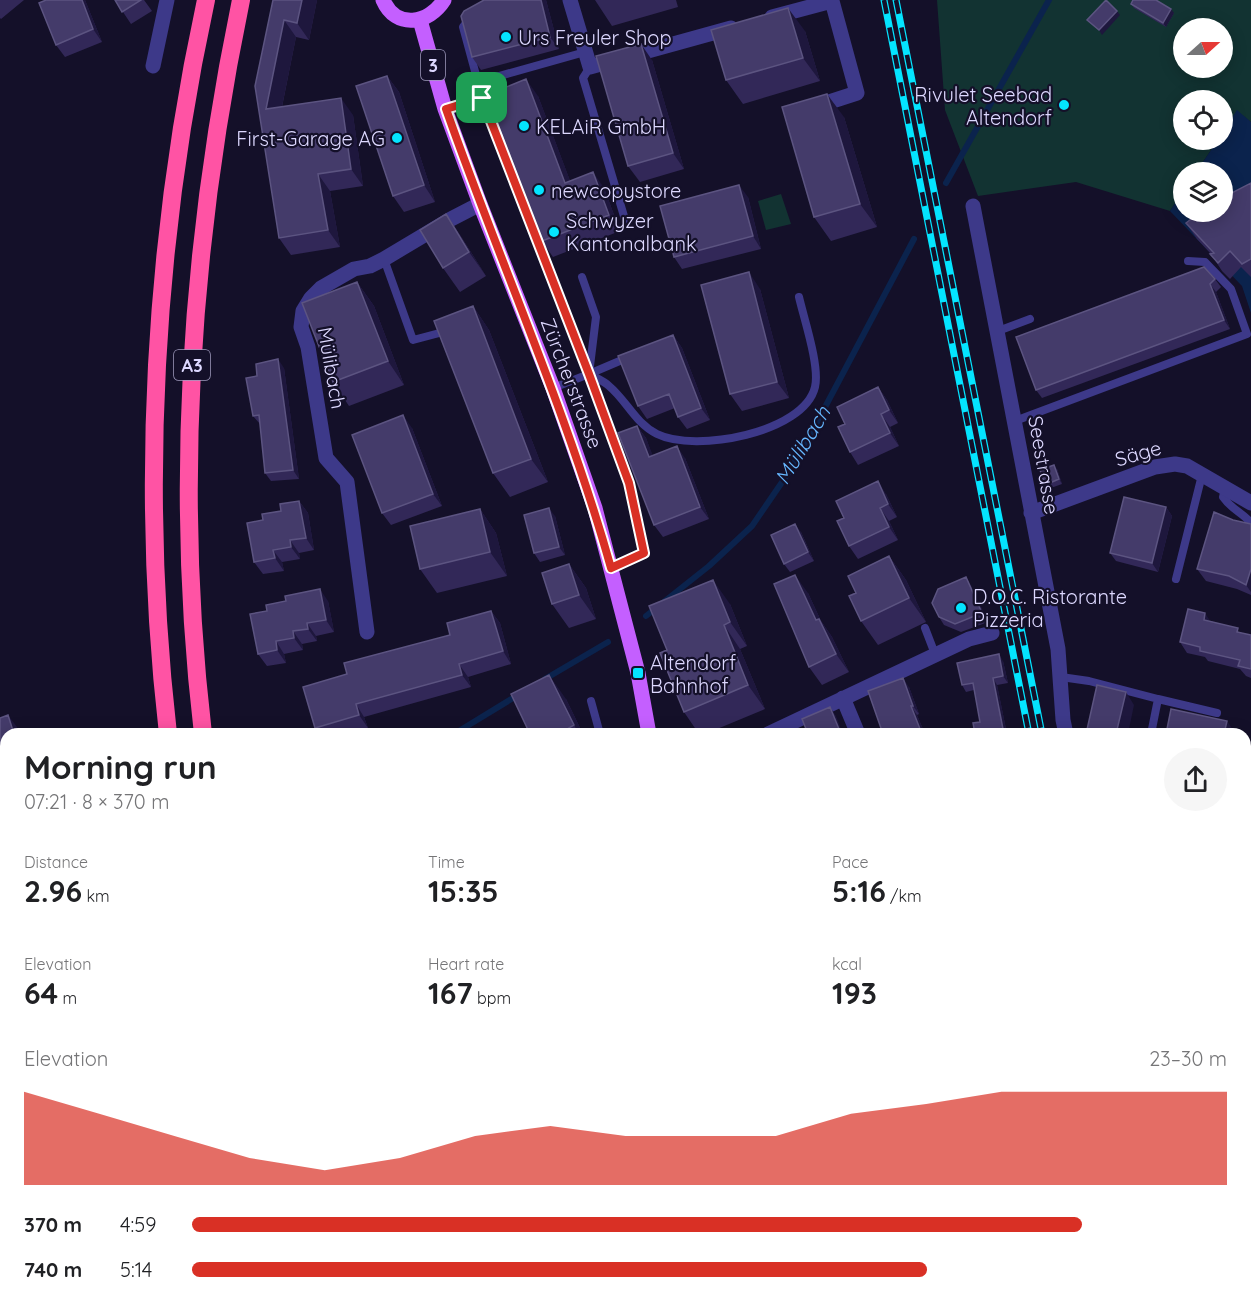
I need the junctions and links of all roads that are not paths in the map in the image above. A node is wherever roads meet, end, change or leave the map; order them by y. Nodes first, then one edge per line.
1 (167, 0) edge
2 (206, 0) edge
3 (241, 0) edge
4 (383, 0) edge
5 (444, 0) edge
6 (570, 0) edge
7 (477, 14) edge
8 (420, 20) junction
9 (588, 59) junction
10 (153, 66) dead end
11 (478, 82) junction
12 (482, 98) junction
13 (823, 104) edge
14 (446, 109) junction
15 (480, 204) junction
16 (973, 206) dead end
17 (626, 223) dead end
18 (384, 259) junction
19 (1188, 261) dead end
20 (582, 277) dead end
21 (799, 297) dead end
22 (1030, 319) dead end
23 (453, 330) edge
24 (998, 331) junction
25 (641, 352) edge
26 (589, 374) junction
27 (553, 388) junction
28 (1015, 421) junction
29 (1202, 475) junction
30 (1225, 488) junction
31 (1251, 503) edge
32 (1031, 513) junction
33 (1251, 523) edge
34 (611, 568) junction
35 (1176, 579) dead end
36 (925, 628) dead end
37 (367, 632) dead end
38 (992, 633) dead end
39 (935, 654) junction
40 (1061, 677) junction
41 (843, 698) junction
42 (1158, 699) junction
43 (591, 701) dead end
44 (1217, 713) dead end
45 (168, 728) edge
46 (202, 728) edge
47 (598, 728) edge
48 (648, 728) edge
49 (780, 728) edge
50 (856, 728) edge
51 (1065, 728) edge
52 (1152, 728) edge

1 - 10 street
2 - 45 highway, A3
3 - 46 highway, A3
4 - 8 main road
5 - 8 main road
6 - 9 street
7 - 11 lane
8 - 14 main road, Zürcherstrasse / 3
9 - 11 lane
9 - 13 street
9 - 17 lane
11 - 12 lane
12 - 14 lane
12 - 26 lane
14 - 15 main road, Zürcherstrasse / 3
15 - 18 street, Mülibach
15 - 27 main road, Zürcherstrasse / 3
16 - 24 street, Seestrasse
18 - 23 lane
18 - 37 street, Mülibach
19 - 28 lane
20 - 26 lane
21 - 26 lane
22 - 24 lane
24 - 28 street, Seestrasse
25 - 26 lane
26 - 27 lane
26 - 34 lane
27 - 34 main road, Zürcherstrasse / 3
28 - 32 street, Seestrasse
29 - 30 street, Säge
29 - 32 street, Säge
29 - 35 lane
30 - 31 street, Säge
30 - 33 lane
32 - 40 street, Seestrasse
34 - 48 main road, Zürcherstrasse / 3
36 - 39 lane
38 - 39 street
39 - 41 street
40 - 42 lane
40 - 51 street, Seestrasse
41 - 49 street
41 - 50 street
42 - 44 lane
42 - 52 lane
43 - 47 lane

